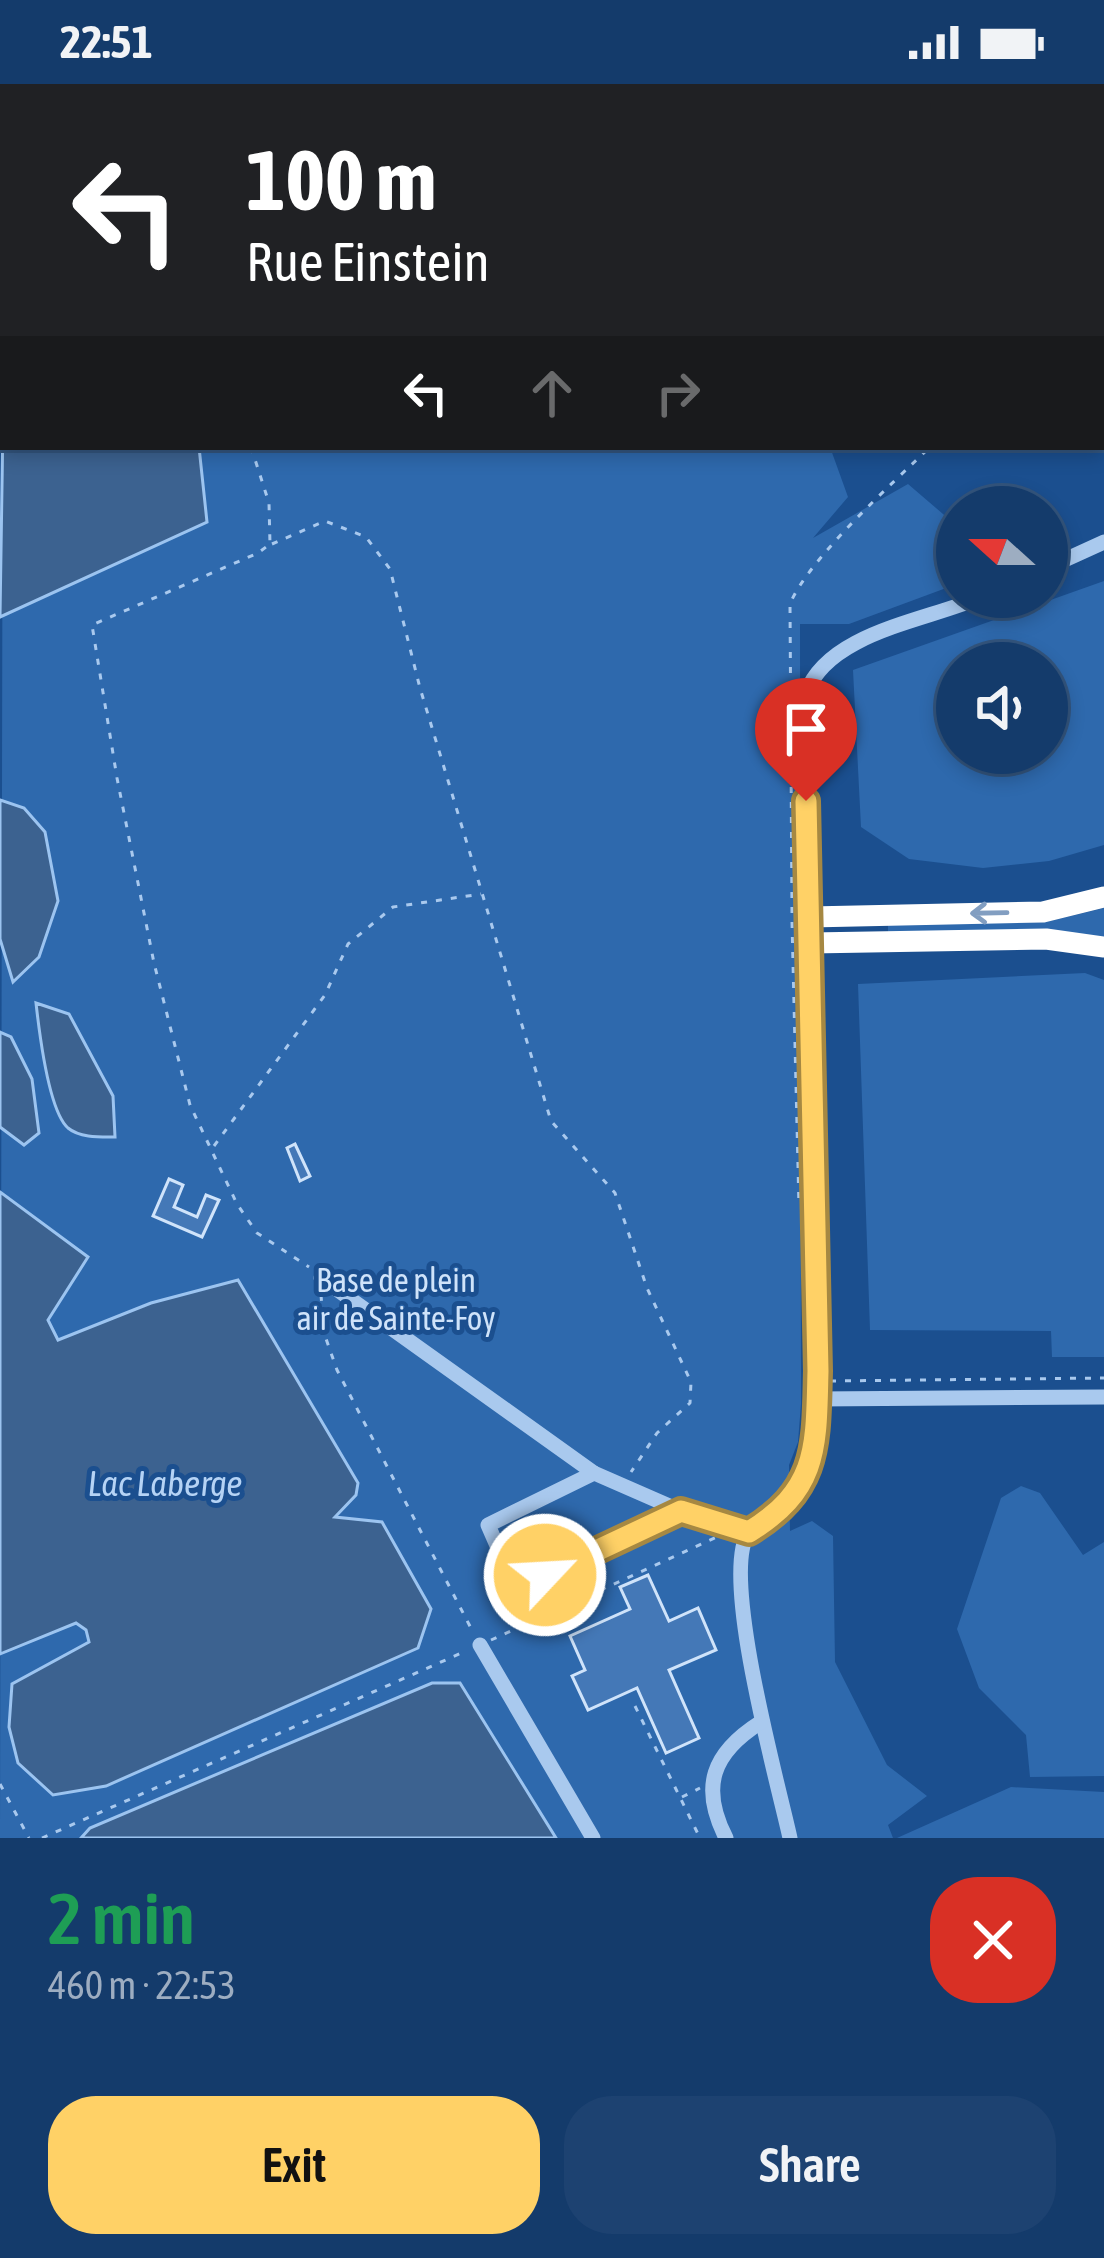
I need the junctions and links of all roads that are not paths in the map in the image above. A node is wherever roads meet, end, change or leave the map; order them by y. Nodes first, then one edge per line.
1 (1104, 542) edge
2 (1068, 558) edge
3 (936, 613) edge
4 (1104, 897) edge
5 (810, 916) junction
6 (811, 943) junction
7 (1104, 947) edge
8 (321, 1278) road end
9 (1104, 1397) edge
10 (817, 1399) junction
11 (594, 1473) junction
12 (681, 1511) junction
13 (749, 1532) junction
14 (480, 1645) road end
15 (761, 1722) junction
16 (593, 1838) edge
17 (726, 1838) edge
18 (790, 1838) edge

1 - 2 street
3 - 5 street
4 -> 5 highway
5 - 6 street
6 - 7 highway
6 - 10 street
8 - 11 street
9 - 10 street
10 - 13 street
11 - 12 street
11 - 12 street
12 - 13 street
13 - 15 street
14 - 16 street
15 - 17 street
15 - 18 street

